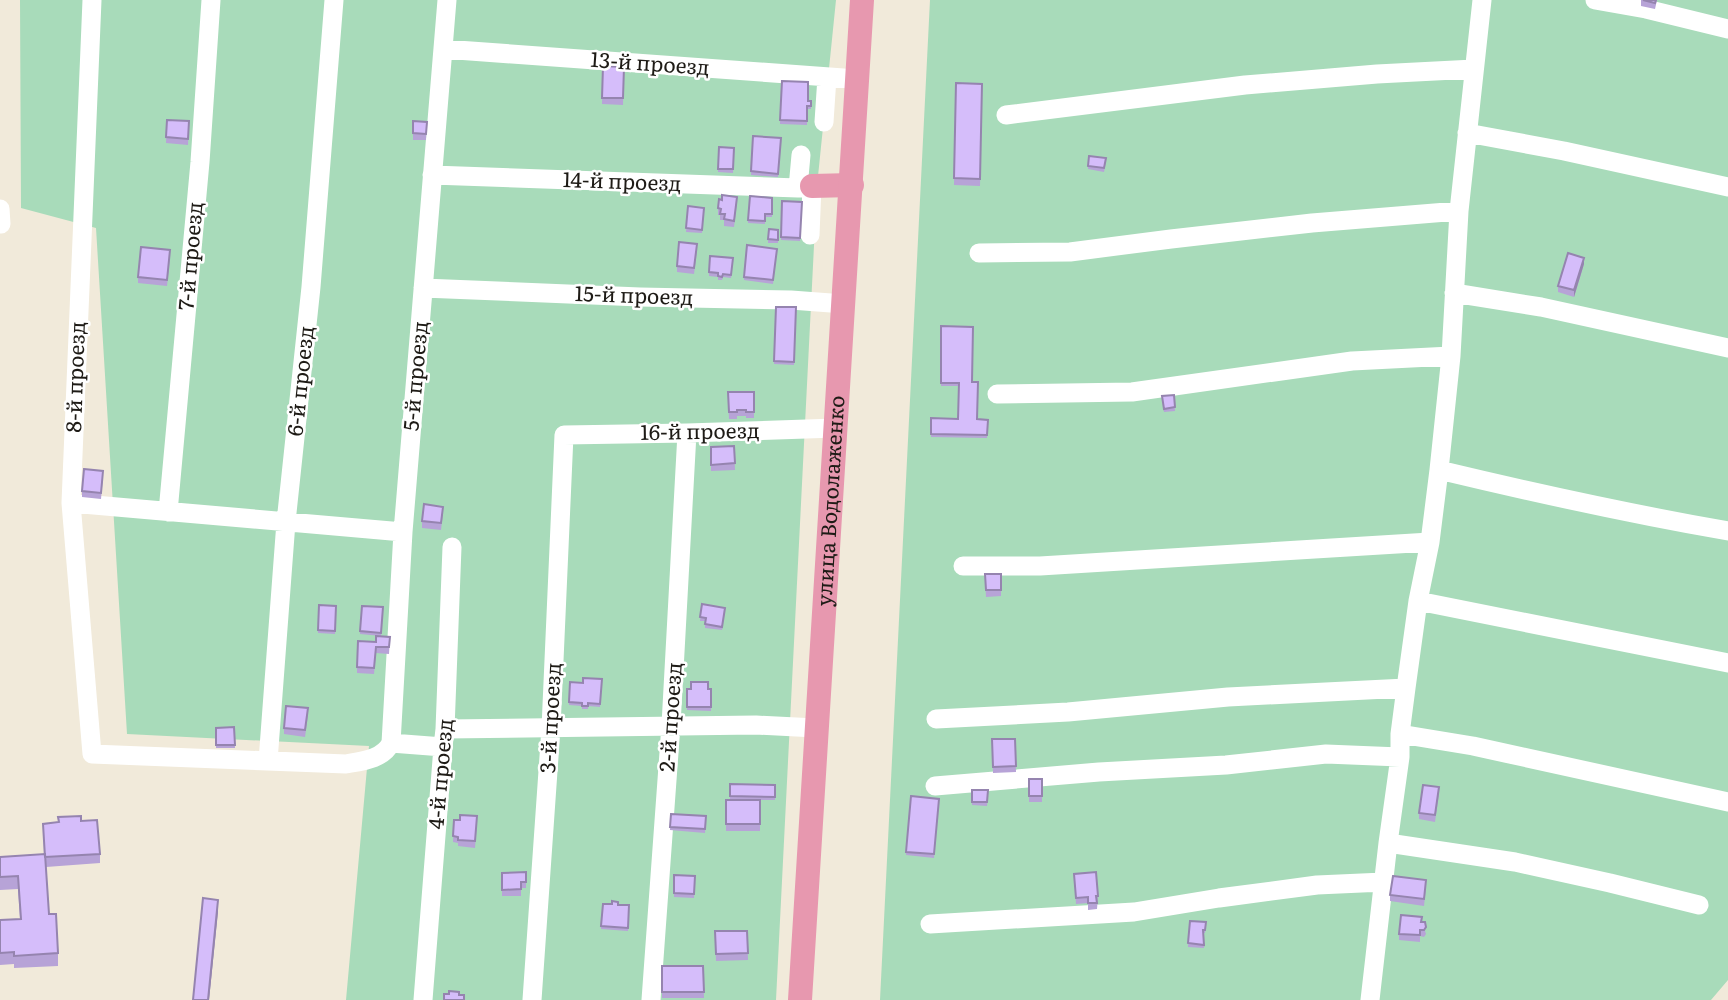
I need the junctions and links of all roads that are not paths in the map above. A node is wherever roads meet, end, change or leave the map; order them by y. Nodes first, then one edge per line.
1 (92, 0) edge
2 (211, 0) edge
3 (334, 0) edge
4 (447, 0) edge
5 (862, 0) edge
6 (1482, 0) edge
7 (1595, 0) edge
8 (1728, 29) edge
9 (443, 49) junction
10 (1474, 69) junction
11 (827, 77) junction
12 (857, 79) junction
13 (1006, 115) dead end
14 (824, 122) dead end
15 (1467, 133) junction
16 (801, 155) dead end
17 (432, 175) junction
18 (852, 185) junction
19 (805, 187) junction
20 (1728, 187) edge
21 (0, 209) edge
22 (1459, 211) junction
23 (1, 224) edge
24 (810, 235) dead end
25 (979, 253) dead end
26 (423, 288) junction
27 (1454, 293) junction
28 (844, 304) junction
29 (1728, 348) edge
30 (1451, 356) junction
31 (998, 394) dead end
32 (836, 428) junction
33 (687, 433) junction
34 (564, 435) joint
35 (1439, 470) junction
36 (71, 503) junction
37 (168, 512) junction
38 (286, 522) junction
39 (1728, 531) edge
40 (403, 532) junction
41 (1430, 542) junction
42 (452, 547) dead end
43 (963, 566) dead end
44 (1418, 601) junction
45 (1728, 663) edge
46 (1406, 688) junction
47 (936, 719) dead end
48 (671, 725) junction
49 (551, 728) junction
50 (817, 729) junction
51 (1401, 734) junction
52 (444, 738) junction
53 (389, 747) junction
54 (1400, 757) junction
55 (268, 761) junction
56 (935, 786) dead end
57 (1728, 802) edge
58 (1388, 844) junction
59 (1384, 881) junction
60 (1699, 905) dead end
61 (930, 924) dead end
62 (423, 1000) edge
63 (532, 1000) edge
64 (651, 1000) edge
65 (800, 1000) edge
66 (1370, 1000) edge

1 - 36 street, 8-й проезд
2 - 37 street, 7-й проезд
3 - 38 street, 6-й проезд
4 - 9 street, 5-й проезд
5 - 12 main road, улица Водолаженко
6 - 10 street
7 - 8 street
9 - 11 street, 13-й проезд
9 - 17 street, 5-й проезд
10 - 13 street
10 - 15 street
11 - 12 street, 13-й проезд
11 - 14 street
12 - 18 main road, улица Водолаженко
15 - 20 street
15 - 22 street
16 - 19 street
17 - 19 street, 14-й проезд
17 - 26 street, 5-й проезд
18 - 19 main road
18 - 28 main road, улица Водолаженко
19 - 24 street
21 - 23 street
22 - 25 street
22 - 27 street
26 - 28 street, 15-й проезд
26 - 40 street, 5-й проезд
27 - 29 street
27 - 30 street
28 - 32 main road, улица Водолаженко
30 - 31 street
30 - 35 street
32 - 33 street, 16-й проезд
32 - 50 main road, улица Водолаженко
33 - 34 street, 16-й проезд
33 - 48 street, 2-й проезд
34 - 49 street, 3-й проезд
35 - 39 street
35 - 41 street
36 - 37 street
36 - 55 street, 8-й проезд
37 - 38 street
38 - 40 street
38 - 55 street, 6-й проезд
40 - 53 street, 5-й проезд
41 - 43 street
41 - 44 street
42 - 52 street, 4-й проезд
44 - 45 street
44 - 46 street
46 - 47 street
46 - 51 street
48 - 49 street
48 - 50 street
48 - 64 street, 2-й проезд
49 - 52 street
49 - 63 street, 3-й проезд
50 - 65 main road, улица Водолаженко
51 - 54 street
51 - 57 street
52 - 53 street
52 - 62 street, 4-й проезд
53 - 55 street
54 - 56 street
54 - 58 street
58 - 59 street
58 - 60 street
59 - 61 street
59 - 66 street

